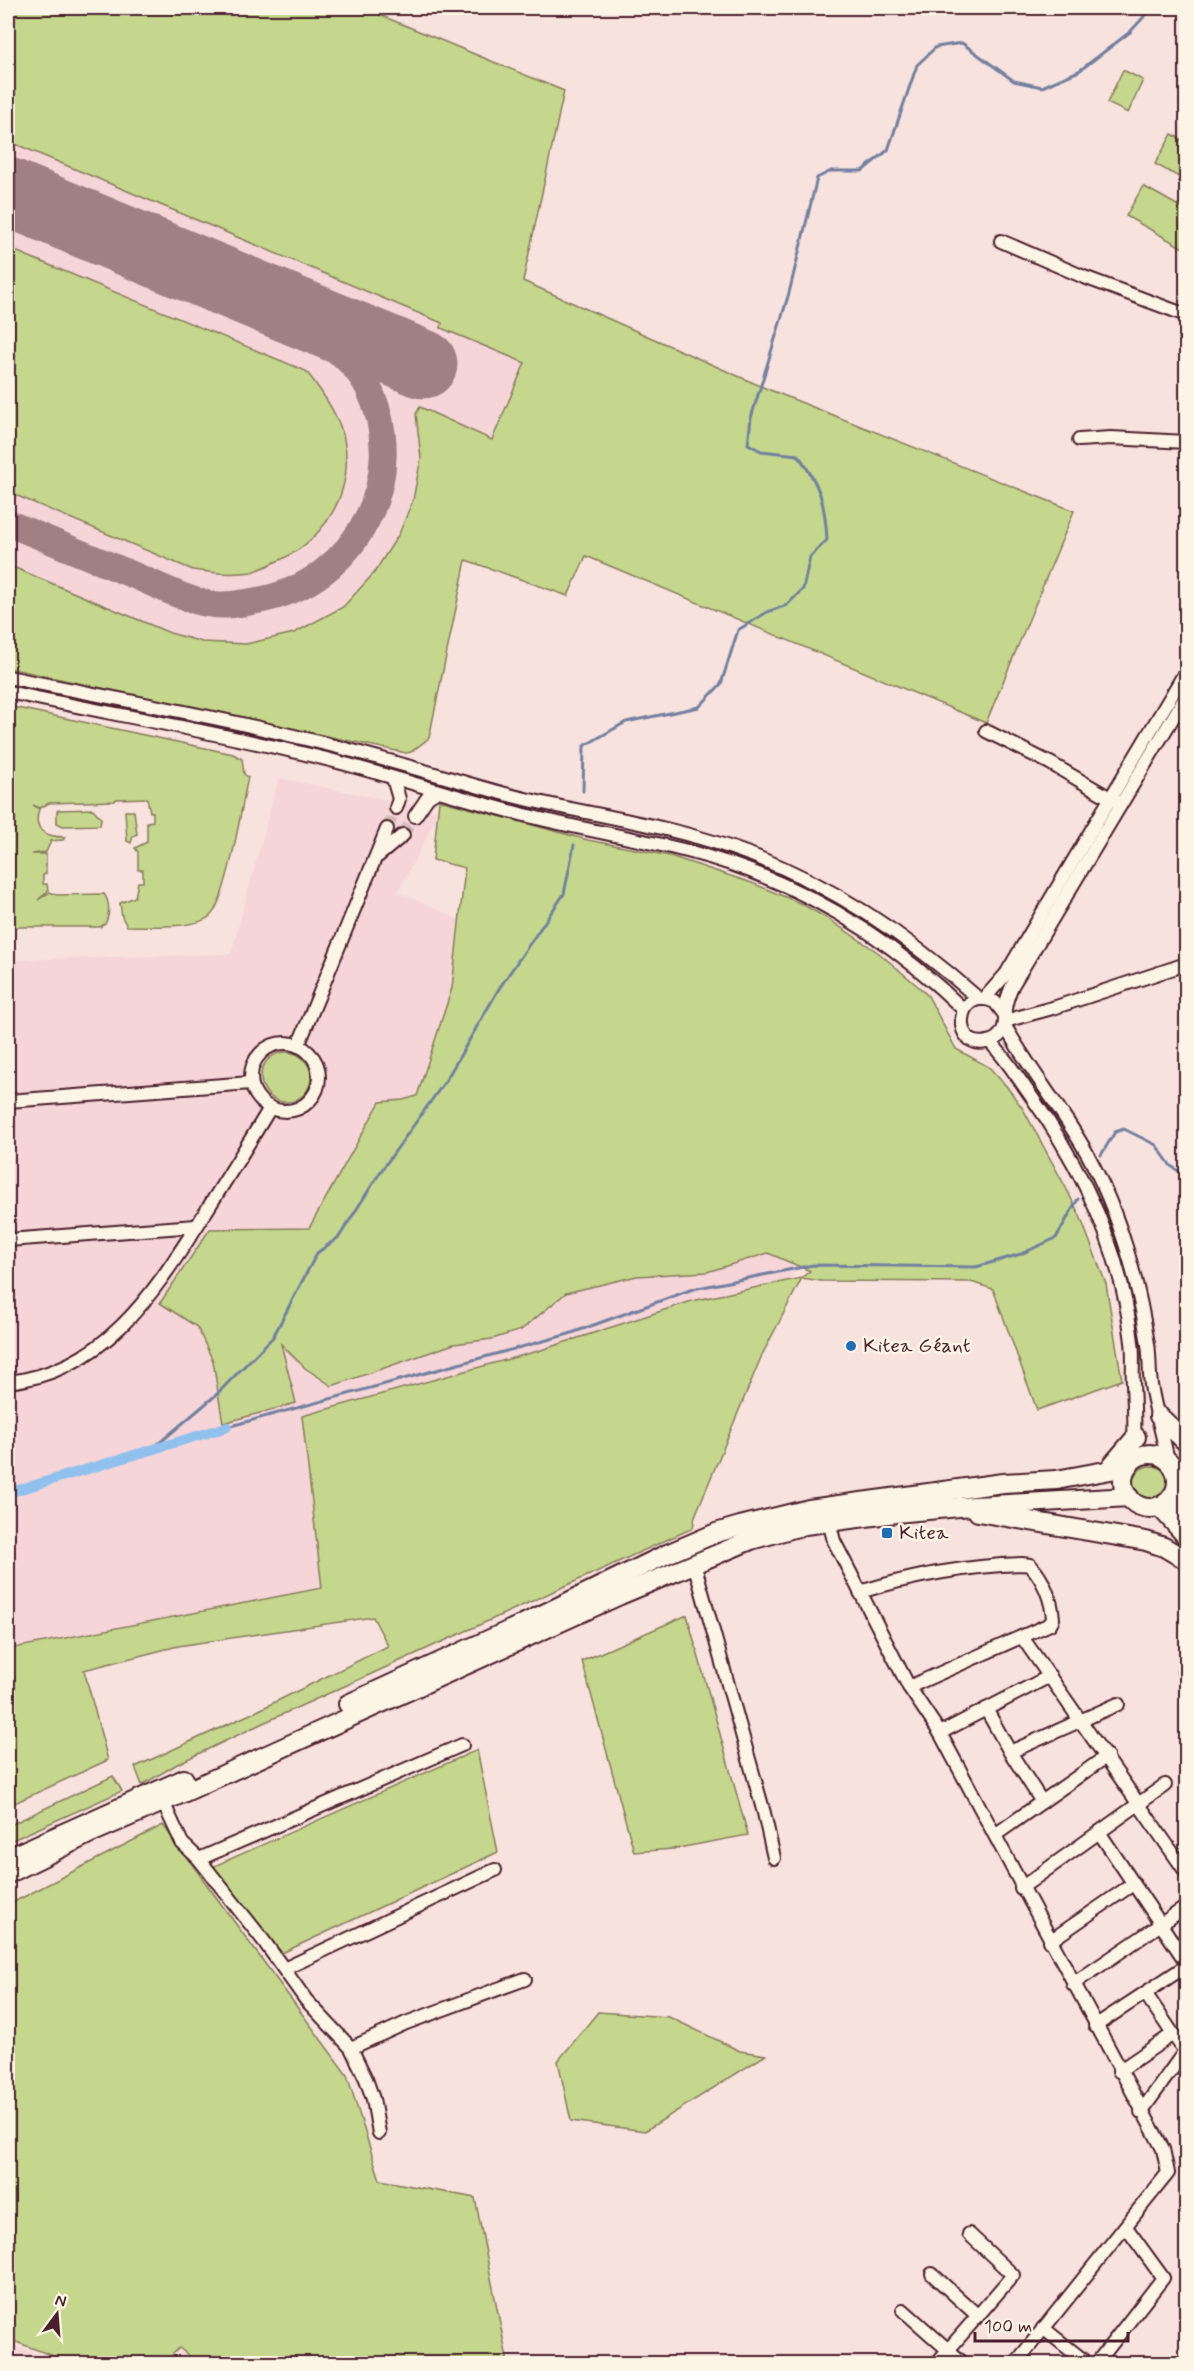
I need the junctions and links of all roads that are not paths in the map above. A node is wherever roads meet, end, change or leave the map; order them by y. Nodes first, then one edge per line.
1 (1001, 241) dead end
2 (1186, 315) edge
3 (1080, 440) dead end
4 (1186, 442) edge
5 (1186, 671) edge
6 (8, 676) edge
7 (8, 693) edge
8 (1186, 696) edge
9 (257, 729) junction
10 (986, 732) dead end
11 (274, 733) junction
12 (254, 744) junction
13 (272, 748) junction
14 (393, 778) junction
15 (423, 786) junction
16 (438, 791) junction
17 (1116, 802) junction
18 (415, 816) tunnel mouth
19 (387, 829) tunnel mouth
20 (403, 835) tunnel mouth
21 (377, 856) junction
22 (1186, 964) edge
23 (982, 999) junction
24 (964, 1010) junction
25 (1005, 1021) junction
26 (990, 1042) junction
27 (298, 1046) junction
28 (251, 1083) junction
29 (8, 1101) edge
30 (270, 1108) junction
31 (196, 1226) junction
32 (8, 1240) edge
33 (8, 1382) edge
34 (1159, 1416) junction
35 (1136, 1437) junction
36 (1186, 1442) edge
37 (1175, 1462) edge
38 (1130, 1464) junction
39 (1104, 1473) junction
40 (1129, 1497) junction
41 (1173, 1497) edge
42 (959, 1507) junction
43 (1186, 1512) edge
44 (829, 1521) junction
45 (1186, 1536) edge
46 (1186, 1560) edge
47 (694, 1563) junction
48 (860, 1592) junction
49 (1022, 1637) junction
50 (1050, 1676) junction
51 (909, 1687) junction
52 (1118, 1704) dead end
53 (986, 1709) junction
54 (1081, 1719) junction
55 (940, 1733) junction
56 (462, 1745) dead end
57 (1010, 1752) junction
58 (1107, 1756) junction
59 (1165, 1785) dead end
60 (163, 1802) junction
61 (1042, 1802) junction
62 (1140, 1803) junction
63 (1099, 1833) junction
64 (995, 1835) junction
65 (8, 1858) edge
66 (774, 1858) dead end
67 (199, 1859) junction
68 (495, 1870) dead end
69 (1186, 1872) edge
70 (8, 1874) edge
71 (1134, 1884) junction
72 (1021, 1888) junction
73 (1186, 1907) edge
74 (1160, 1924) junction
75 (1050, 1941) junction
76 (1186, 1964) edge
77 (284, 1970) junction
78 (525, 1979) dead end
79 (1072, 1984) junction
80 (1145, 1993) junction
81 (1095, 2026) junction
82 (1173, 2034) junction
83 (351, 2048) junction
84 (1186, 2052) edge
85 (1119, 2071) junction
86 (1141, 2112) junction
87 (379, 2133) dead end
88 (1126, 2226) junction
89 (969, 2234) dead end
90 (932, 2274) dead end
91 (903, 2310) dead end
92 (978, 2316) junction
93 (1043, 2328) junction
94 (948, 2350) junction
95 (936, 2364) edge
96 (964, 2364) edge
97 (1015, 2364) edge
98 (1088, 2364) edge
99 (1096, 2364) edge

1 - 2 street
3 - 4 street
5 - 17 street
6 - 9 street
7 - 12 street
8 - 17 street
9 - 11 street
9 - 12 street
10 - 17 street
11 - 13 street
11 - 23 street
12 - 13 street
13 - 14 street
14 - 15 street
14 - 15 street
15 - 16 street
16 - 18 street
16 - 24 street
17 - 23 street
17 - 25 street
19 - 21 street
20 - 21 street
21 - 27 street
22 - 25 street
23 - 24 street
23 - 25 street
24 - 26 street
25 - 26 street
25 - 34 street
26 - 35 street
27 - 28 street
27 - 30 street
28 - 29 street
28 - 30 street
30 - 31 street
31 - 32 street
31 - 33 street
34 - 36 highway
34 - 37 street
35 - 38 street
35 - 39 highway
37 - 38 highway
37 - 41 highway
38 - 39 highway
38 - 40 highway
39 - 65 highway
40 - 41 highway
40 - 42 highway
41 - 43 highway
41 - 45 highway
42 - 44 highway
42 - 46 highway
44 - 47 highway
44 - 48 street
47 - 60 highway
47 - 66 street
48 - 49 street
48 - 51 street
49 - 50 street
49 - 51 street
50 - 53 street
50 - 54 street
51 - 55 street
52 - 54 street
53 - 55 street
53 - 57 street
54 - 57 street
54 - 58 street
55 - 64 street
56 - 67 street
57 - 61 street
58 - 61 street
58 - 62 street
59 - 62 street
60 - 67 street
60 - 70 highway
61 - 64 street
62 - 63 street
62 - 69 street
63 - 71 street
63 - 72 street
64 - 72 street
67 - 77 street
68 - 77 street
71 - 74 street
71 - 75 street
72 - 75 street
73 - 74 street
74 - 76 street
74 - 79 street
75 - 79 street
76 - 80 street
77 - 83 street
78 - 83 street
79 - 81 street
80 - 81 street
80 - 82 street
81 - 85 street
82 - 84 street
82 - 85 street
83 - 87 street
84 - 86 street
85 - 86 street
86 - 88 street
88 - 93 street
88 - 99 street
89 - 92 street
90 - 92 street
91 - 94 street
92 - 94 street
93 - 97 street
93 - 98 street
94 - 95 street
94 - 96 street

